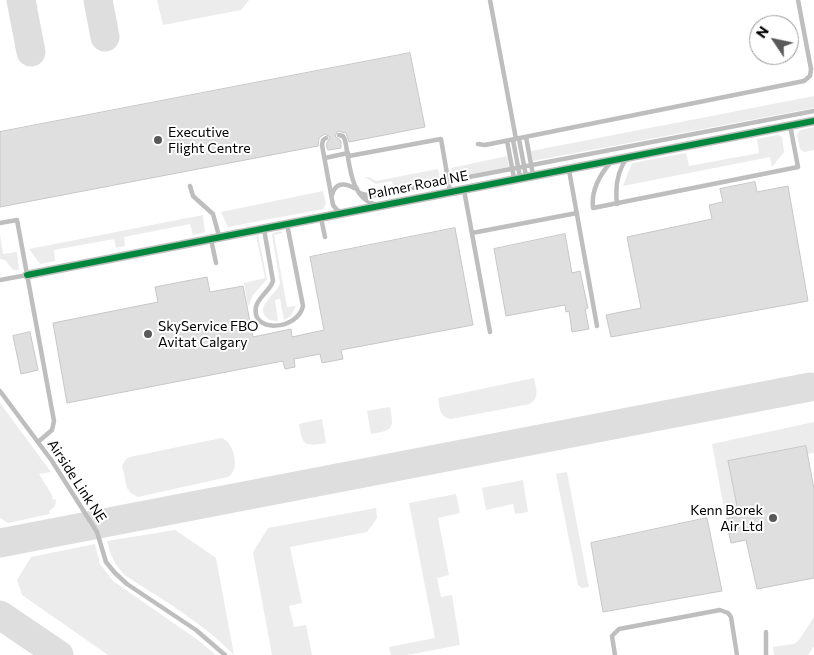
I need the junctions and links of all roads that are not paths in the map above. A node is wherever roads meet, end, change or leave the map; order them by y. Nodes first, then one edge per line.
1 (490, 0) edge
2 (798, 0) edge
3 (814, 111) edge
4 (814, 121) edge
5 (790, 125) junction
6 (339, 135) dead end
7 (716, 135) junction
8 (526, 137) junction
9 (326, 138) dead end
10 (516, 139) junction
11 (507, 141) junction
12 (478, 144) dead end
13 (348, 155) junction
14 (628, 157) junction
15 (325, 158) junction
16 (613, 160) junction
17 (531, 165) junction
18 (525, 166) junction
19 (518, 167) junction
20 (512, 168) junction
21 (569, 168) junction
22 (523, 177) junction
23 (448, 181) junction
24 (190, 186) dead end
25 (464, 188) junction
26 (450, 191) junction
27 (358, 192) junction
28 (332, 196) junction
29 (616, 204) junction
30 (377, 206) junction
31 (344, 212) junction
32 (577, 213) junction
33 (321, 216) junction
34 (0, 223) edge
35 (287, 223) junction
36 (264, 228) junction
37 (472, 233) junction
38 (215, 237) junction
39 (325, 238) dead end
40 (216, 263) dead end
41 (27, 274) junction
42 (0, 280) edge
43 (598, 326) dead end
44 (490, 332) dead end
45 (0, 391) edge
46 (38, 442) junction
47 (766, 632) dead end
48 (225, 655) edge
49 (615, 655) edge
50 (737, 655) edge
51 (766, 655) edge

1 - 10 lane
2 - 8 lane
3 - 7 lane
4 - 5 street, Palmer Road NE
5 - 7 street, Palmer Road NE
5 - 29 lane
6 - 13 lane
7 - 14 street, Palmer Road NE
7 - 17 lane
8 - 10 lane
8 - 17 lane
9 - 15 lane
10 - 11 lane
10 - 18 lane
10 - 19 lane
11 - 12 lane
11 - 20 lane
13 - 15 lane
13 - 23 lane
13 - 27 lane
14 - 16 street, Palmer Road NE
14 - 29 lane
15 - 28 lane
16 - 21 street, Palmer Road NE
16 - 29 lane
17 - 18 lane
17 - 22 lane
18 - 19 lane
18 - 22 lane
19 - 20 lane
19 - 22 lane
20 - 22 lane
20 - 23 lane
21 - 22 street, Palmer Road NE
21 - 32 lane
22 - 25 street, Palmer Road NE
23 - 26 lane
23 - 27 lane
24 - 38 lane
25 - 26 street, Palmer Road NE
25 - 37 lane
26 - 30 street, Palmer Road NE
27 - 28 lane
27 - 30 lane
28 - 31 lane
30 - 31 street, Palmer Road NE
31 - 33 street, Palmer Road NE
32 - 37 lane
32 - 43 lane
33 - 35 street, Palmer Road NE
33 - 39 lane
34 - 41 lane
35 - 36 street, Palmer Road NE
35 - 36 lane
36 - 38 street, Palmer Road NE
37 - 44 lane
38 - 40 lane
38 - 41 street, Palmer Road NE
41 - 42 lane
41 - 46 lane
45 - 46 lane, Airside Link NE
46 - 48 lane, Airside Link NE
47 - 51 lane
49 - 50 lane

